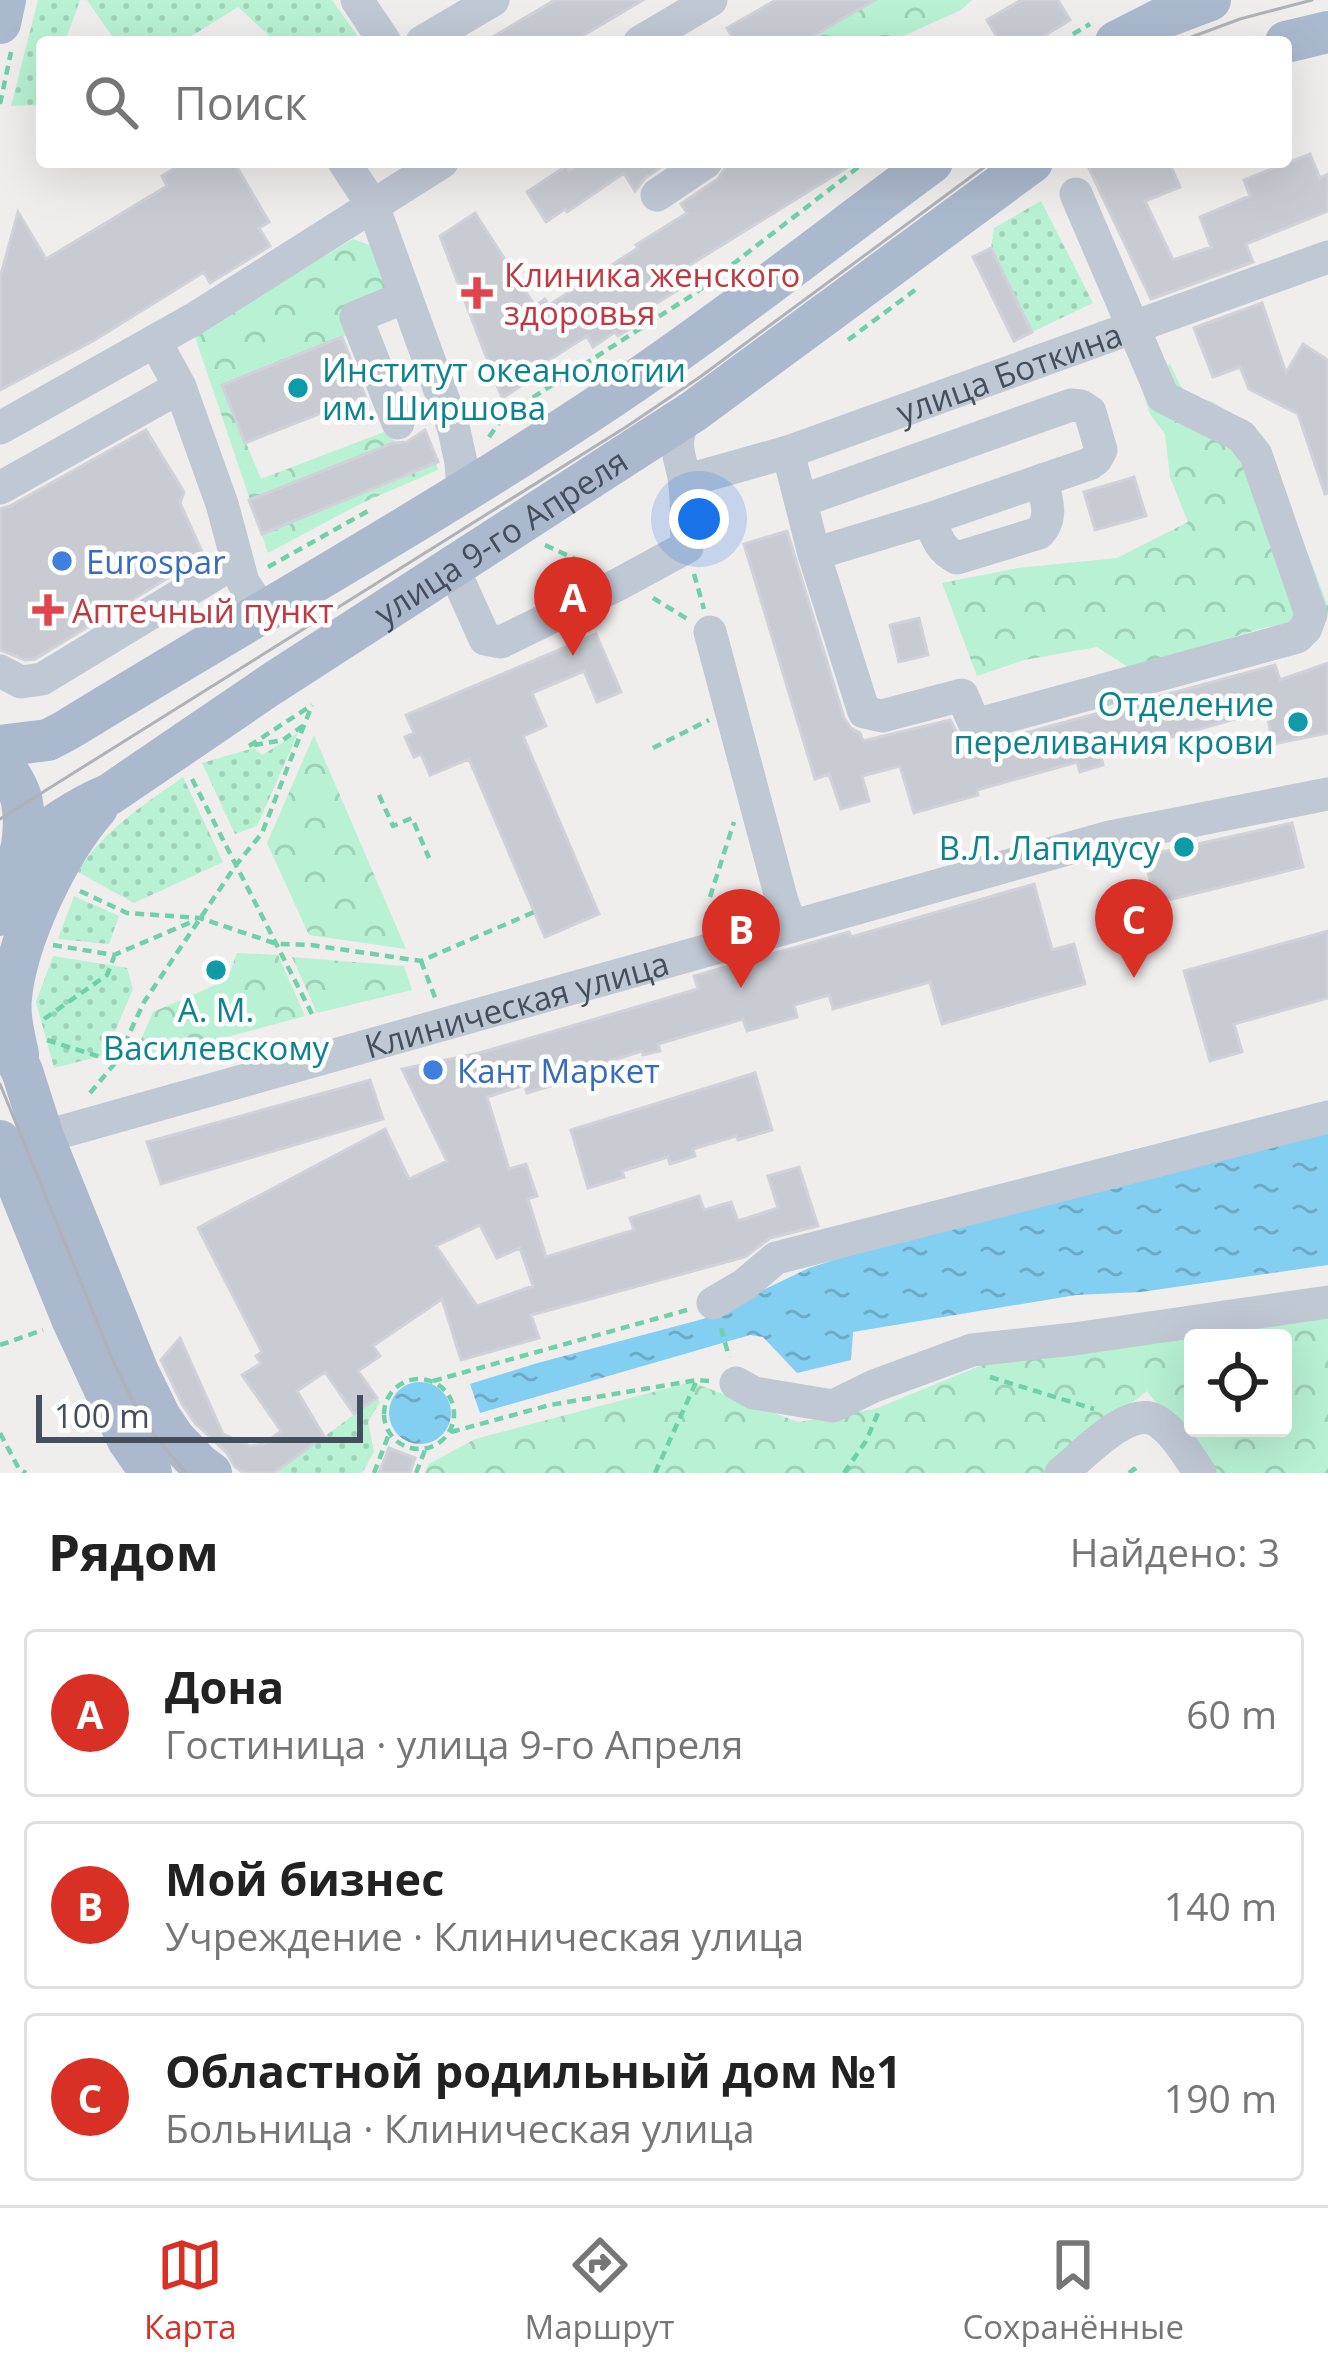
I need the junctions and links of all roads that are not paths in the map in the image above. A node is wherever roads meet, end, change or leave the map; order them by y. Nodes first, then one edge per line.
1 (5, 0) edge
2 (356, 0) edge
3 (493, 0) edge
4 (711, 0) edge
5 (1210, 0) edge
6 (0, 23) edge
7 (1328, 32) edge
8 (381, 36) edge
9 (432, 36) edge
10 (650, 36) edge
11 (1128, 36) edge
12 (1292, 41) edge
13 (348, 168) edge
14 (433, 168) edge
15 (694, 168) edge
16 (924, 168) edge
17 (1024, 168) edge
18 (1076, 194) dead end
19 (657, 195) dead end
20 (373, 206) junction
21 (1328, 256) edge
22 (405, 297) junction
23 (1134, 326) junction
24 (150, 344) junction
25 (180, 387) junction
26 (686, 417) junction
27 (398, 423) dead end
28 (453, 426) junction
29 (0, 428) edge
30 (528, 452) junction
31 (788, 452) junction
32 (619, 462) junction
33 (1042, 480) junction
34 (685, 481) junction
35 (0, 488) edge
36 (463, 493) junction
37 (801, 501) junction
38 (929, 519) junction
39 (814, 554) junction
40 (235, 562) junction
41 (452, 568) junction
42 (262, 610) junction
43 (710, 632) road end
44 (0, 670) edge
45 (0, 722) edge
46 (67, 730) junction
47 (0, 746) edge
48 (0, 760) edge
49 (110, 794) junction
50 (1328, 794) edge
51 (20, 853) junction
52 (0, 915) edge
53 (791, 926) junction
54 (17, 1028) edge
55 (33, 1055) junction
56 (1328, 1117) edge
57 (51, 1134) junction
58 (0, 1141) edge
59 (11, 1196) edge
60 (1328, 1302) edge
61 (713, 1303) road end
62 (736, 1383) road end
63 (151, 1473) edge
64 (211, 1473) edge
65 (1061, 1473) edge
66 (1200, 1473) edge

1 - 6 main road
2 - 8 street
3 - 9 street
4 - 10 street
5 - 11 main road
7 - 12 main road
13 - 20 street
14 - 20 street
15 - 19 street
16 - 30 main road, улица 9-го Апреля
17 - 26 main road, улица 9-го Апреля
18 - 23 street
20 - 22 street
20 - 24 street
21 - 23 street, улица Боткина
22 - 27 street
22 - 28 street
23 - 31 street, улица Боткина
23 - 39 street
24 - 25 street
24 - 29 street
25 - 35 street
25 - 40 street
26 - 32 main road, улица 9-го Апреля
26 - 34 street
28 - 30 street
28 - 36 street
30 - 36 main road, улица 9-го Апреля
31 - 34 street, улица Боткина
31 - 37 street
32 - 34 street
32 - 41 main road, улица 9-го Апреля
33 - 37 street
33 - 38 street
33 - 38 street
34 - 41 street
36 - 42 main road, улица 9-го Апреля
37 - 39 street
38 - 39 street
40 - 42 street
40 - 44 street
41 - 49 main road, улица 9-го Апреля
42 - 46 main road, улица 9-го Апреля
43 - 53 street
45 - 46 main road
46 - 47 main road, улица 9-го Апреля
48 - 51 main road
49 - 51 main road, улица 9-го Апреля
49 - 55 main road
50 - 53 street, Клиническая улица
51 - 52 main road
53 - 57 street, Клиническая улица
54 - 55 main road
55 - 57 main road
56 - 61 street
57 - 64 main road
58 - 59 main road
59 - 63 main road
60 - 62 street
65 - 66 street

